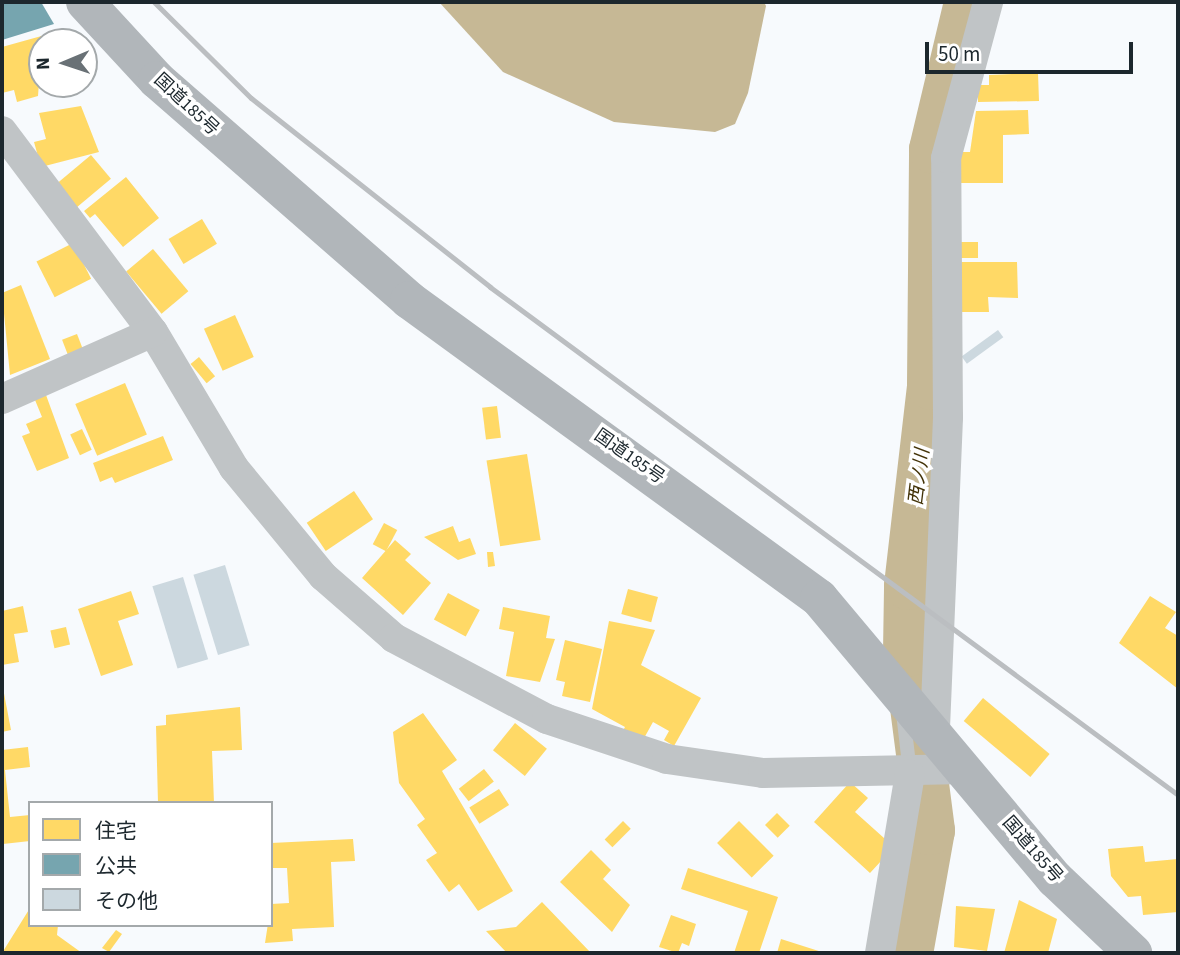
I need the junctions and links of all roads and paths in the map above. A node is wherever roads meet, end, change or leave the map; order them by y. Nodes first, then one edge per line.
1 (85, 2) edge
2 (988, 2) edge
3 (2, 131) edge
4 (153, 332) junction
5 (2, 399) edge
6 (918, 708) junction
7 (934, 772) junction
8 (880, 953) edge
9 (1133, 953) edge

1 - 6 highway, 国道185号
2 - 6 street
3 - 4 street
4 - 5 street
4 - 7 street
6 - 7 highway, 国道185号
6 - 7 lane
7 - 8 street
7 - 9 highway, 国道185号

